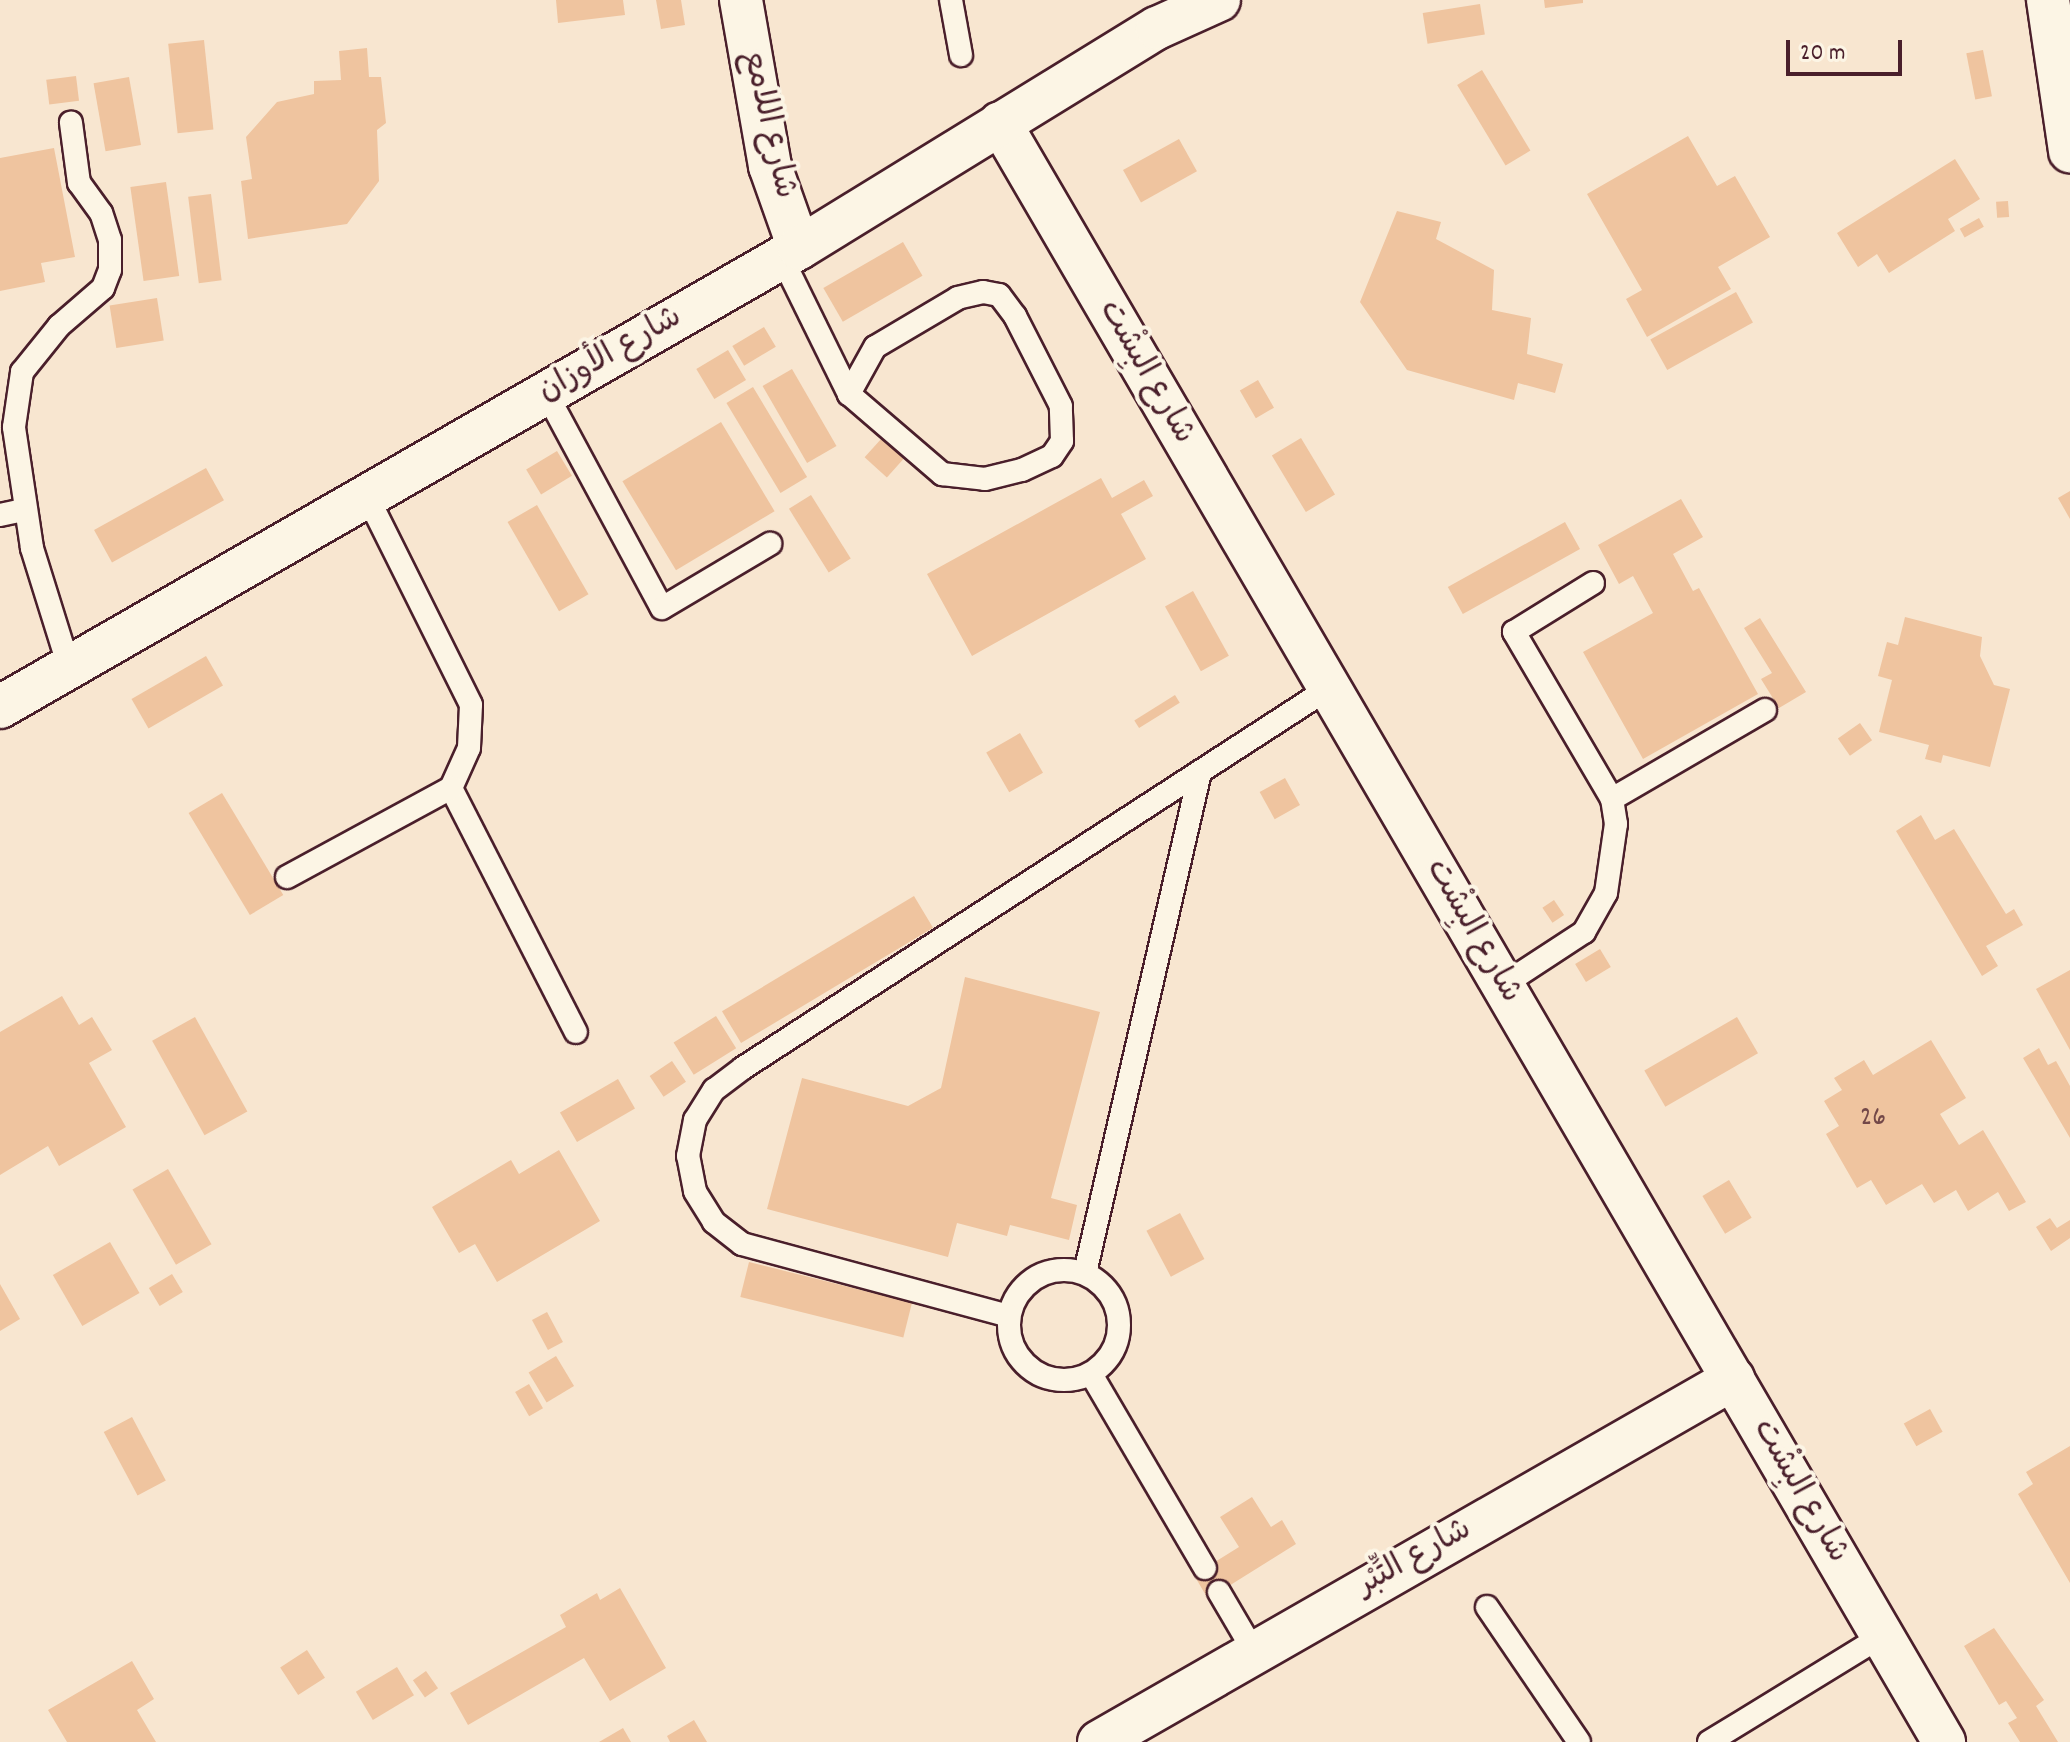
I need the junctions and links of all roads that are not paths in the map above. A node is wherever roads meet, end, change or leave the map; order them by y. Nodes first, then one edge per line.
1 (741, 0) edge
2 (951, 0) edge
3 (1219, 0) edge
4 (2048, 0) edge
5 (961, 55) dead end
6 (71, 123) dead end
7 (1000, 123) junction
8 (2070, 151) edge
9 (790, 253) junction
10 (546, 393) junction
11 (849, 394) junction
12 (367, 496) junction
13 (24, 510) junction
14 (0, 515) edge
15 (770, 544) dead end
16 (1593, 583) dead end
17 (69, 667) junction
18 (1329, 688) junction
19 (0, 707) edge
20 (1765, 710) dead end
21 (1200, 772) junction
22 (451, 788) junction
23 (1612, 799) junction
24 (287, 877) dead end
25 (1503, 985) junction
26 (576, 1032) dead end
27 (1085, 1273) junction
28 (1009, 1316) junction
29 (1091, 1374) junction
30 (1733, 1379) junction
31 (1205, 1568) dead end
32 (1219, 1592) dead end
33 (1487, 1607) dead end
34 (1882, 1636) junction
35 (1253, 1650) junction
36 (1141, 1731) edge
37 (1099, 1742) edge
38 (1579, 1742) edge
39 (1709, 1742) edge
40 (1944, 1742) edge

1 - 9 street, شارع اللامع
2 - 5 lane
3 - 7 street, شارع الأوزان
4 - 8 street
6 - 13 lane
7 - 9 street, شارع الأوزان
7 - 18 street, شارع البِشْت
9 - 10 street, شارع الأوزان
9 - 11 lane
10 - 12 street, شارع الأوزان
10 - 15 lane
11 - 11 lane
12 - 17 street, شارع الأوزان
12 - 22 lane
13 - 14 lane
13 - 17 lane
16 - 23 lane
17 - 19 street, شارع الأوزان
18 - 21 lane
18 - 25 street, شارع البِشْت
20 - 23 lane
21 - 27 lane
21 - 28 lane
22 - 24 lane
22 - 26 lane
23 - 25 lane
25 - 30 street, شارع البِشْت
27 - 28 lane
27 - 29 lane
28 - 29 lane
29 - 31 lane
30 - 34 street, شارع البِشْت
30 - 35 street, شارع التِّبْر
32 - 35 lane
33 - 38 lane
34 - 39 lane
34 - 40 street, شارع البِشْت
35 - 36 street, شارع التِّبْر
36 - 37 street, شارع التِّبْر

